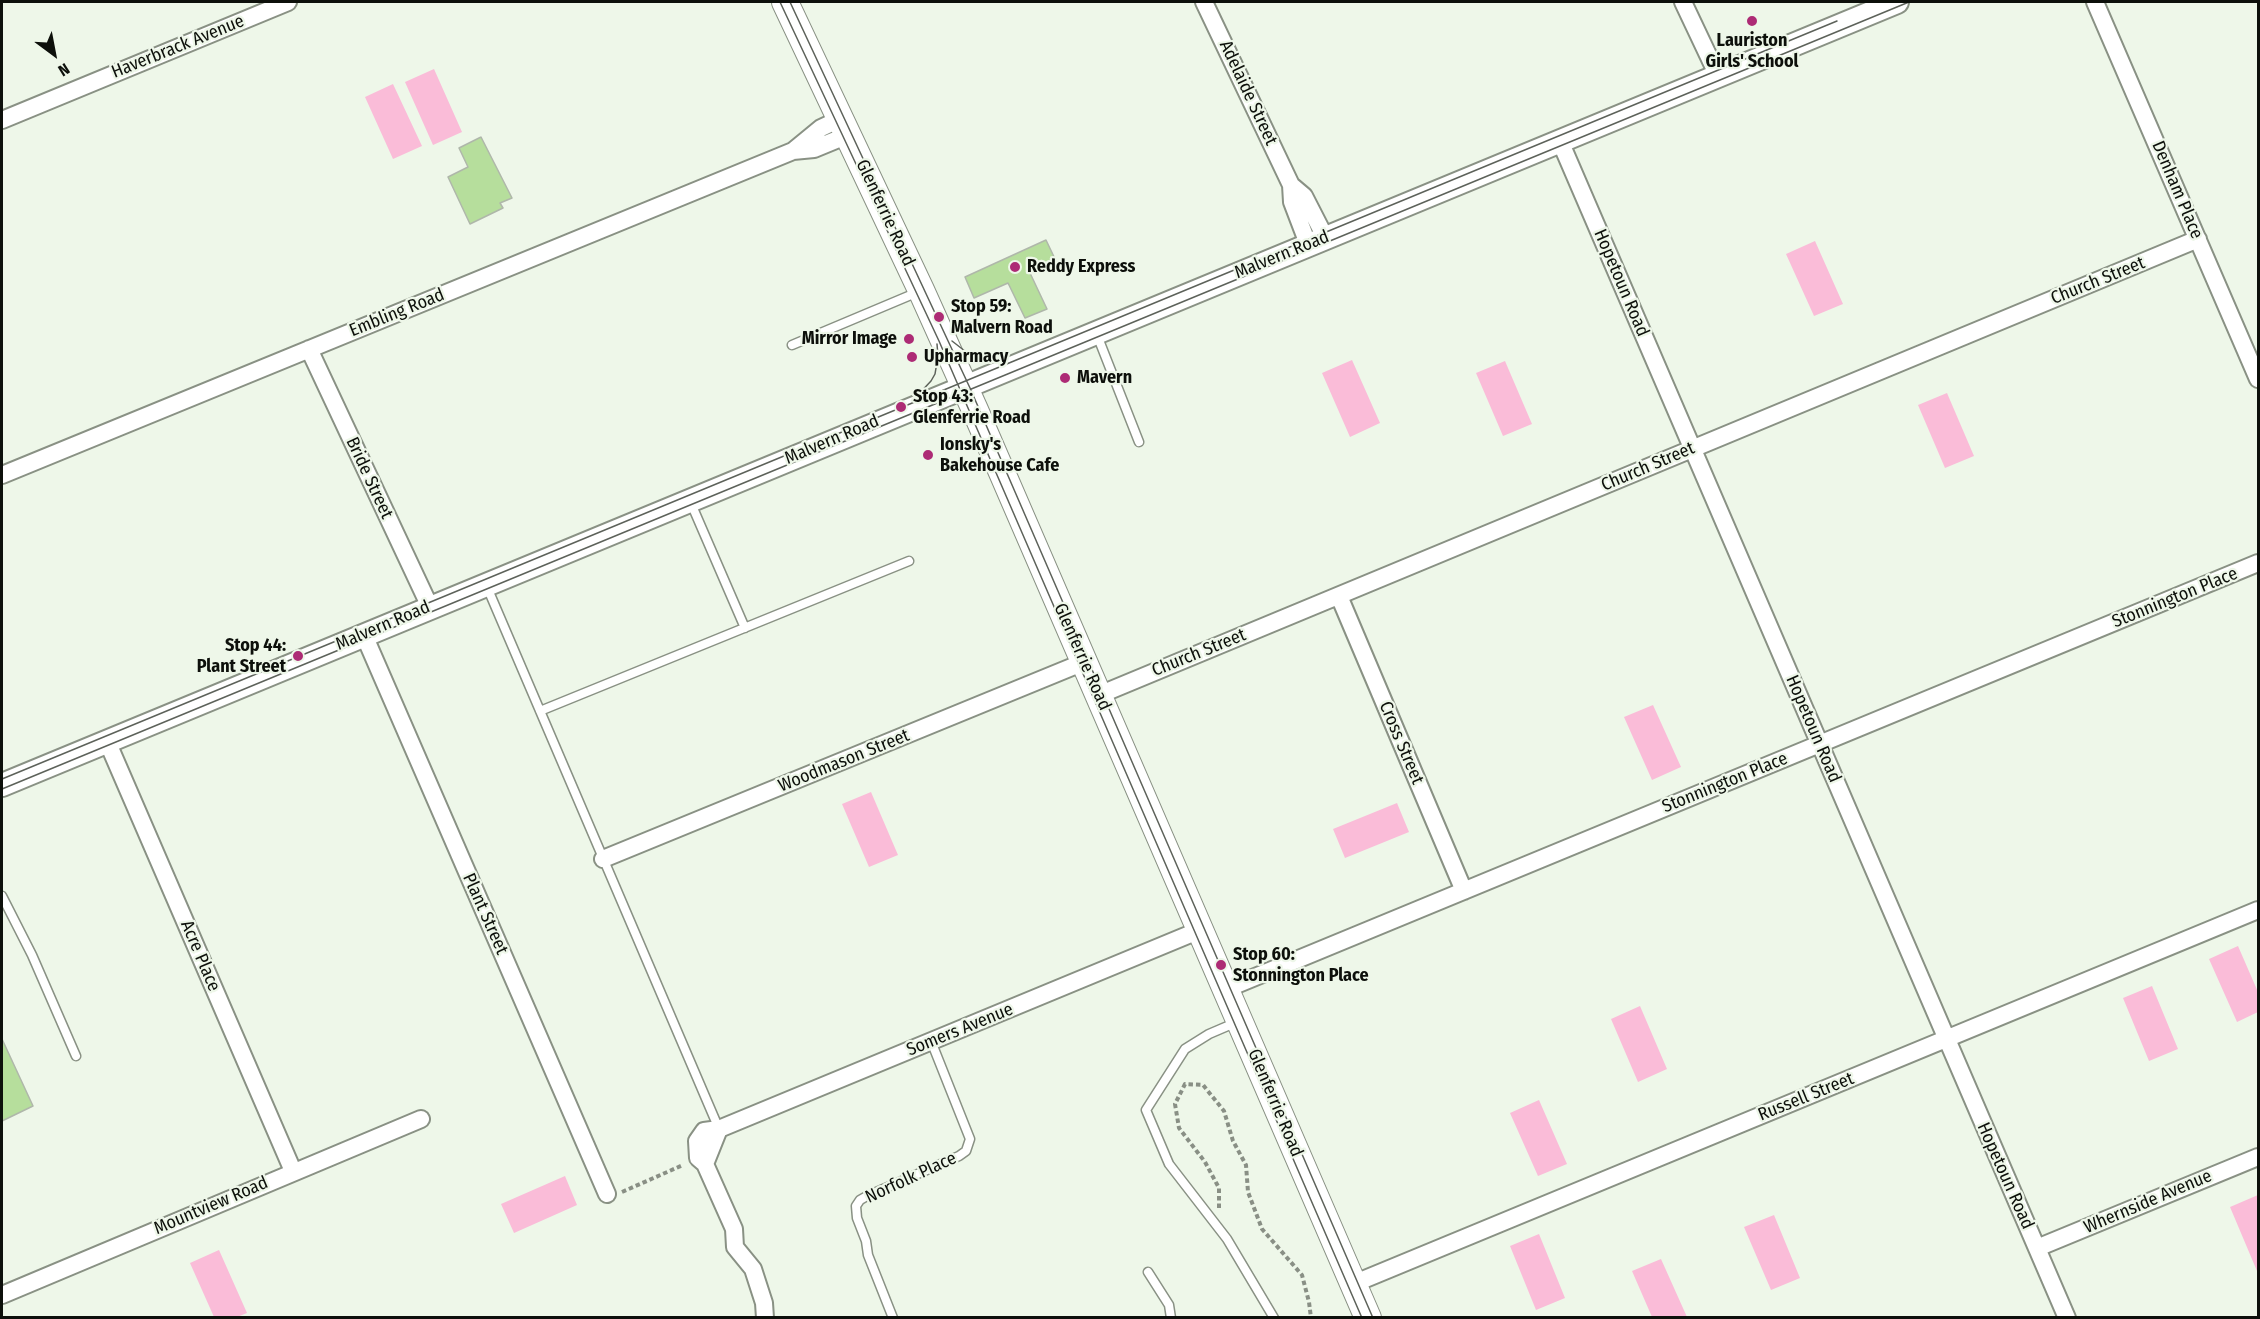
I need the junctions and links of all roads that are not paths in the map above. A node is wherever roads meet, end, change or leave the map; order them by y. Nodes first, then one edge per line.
1 (288, 2) edge
2 (785, 2) edge
3 (1204, 2) edge
4 (1683, 2) edge
5 (1897, 2) edge
6 (2095, 2) edge
7 (1718, 76) junction
8 (2, 120) edge
9 (844, 127) junction
10 (1560, 141) junction
11 (2198, 239) junction
12 (1317, 240) junction
13 (921, 290) junction
14 (1095, 332) junction
15 (792, 345) dead end
16 (309, 349) junction
17 (2259, 380) edge
18 (964, 386) junction
19 (1139, 441) dead end
20 (1693, 448) junction
21 (2, 475) edge
22 (690, 500) junction
23 (909, 561) dead end
24 (2259, 563) edge
25 (485, 584) junction
26 (1339, 596) junction
27 (430, 607) junction
28 (745, 628) junction
29 (364, 635) junction
30 (1084, 662) junction
31 (1099, 695) junction
32 (540, 711) junction
33 (107, 741) junction
34 (1819, 744) junction
35 (2, 785) edge
36 (603, 859) junction
37 (1464, 891) junction
38 (2, 896) edge
39 (2259, 910) edge
40 (1200, 930) junction
41 (1226, 989) junction
42 (1240, 1020) junction
43 (1946, 1039) junction
44 (931, 1041) junction
45 (76, 1056) dead end
46 (421, 1119) dead end
47 (719, 1129) junction
48 (2259, 1156) edge
49 (292, 1172) junction
50 (612, 1194) road end
51 (2037, 1248) junction
52 (1148, 1272) dead end
53 (1353, 1284) junction
54 (2, 1295) edge
55 (765, 1317) edge
56 (893, 1317) edge
57 (1171, 1317) edge
58 (1274, 1317) edge
59 (1368, 1317) edge
60 (2067, 1317) edge

1 - 8 street, Haverbrack Avenue
2 - 9 main road, Glenferrie Road
3 - 12 street, Adelaide Street
4 - 7 street
5 - 7 main road, Malvern Road
6 - 11 street, Denham Place
7 - 10 main road, Malvern Road
9 - 13 main road, Glenferrie Road
9 - 16 street, Embling Road
10 - 12 main road, Malvern Road
10 - 20 street, Hopetoun Road
11 - 17 street, Denham Place
11 - 20 street, Church Street
12 - 14 main road, Malvern Road
13 - 15 lane
13 - 18 main road, Glenferrie Road
14 - 18 main road, Malvern Road
14 - 19 lane
16 - 21 street, Embling Road
16 - 27 street, Bride Street
18 - 22 main road, Malvern Road
18 - 30 main road, Glenferrie Road
20 - 26 street, Church Street
20 - 34 street, Hopetoun Road
22 - 25 main road, Malvern Road
22 - 28 lane
23 - 28 lane
24 - 34 street, Stonnington Place
25 - 27 main road, Malvern Road
25 - 32 lane
26 - 31 street, Church Street
26 - 37 street, Cross Street
27 - 29 main road, Malvern Road
28 - 32 lane
29 - 33 main road, Malvern Road
29 - 50 street, Plant Street
30 - 31 main road, Glenferrie Road
30 - 36 street, Woodmason Street
31 - 40 main road, Glenferrie Road
32 - 36 lane
33 - 35 main road, Malvern Road
33 - 49 street, Acre Place
34 - 37 street, Stonnington Place
34 - 43 street, Hopetoun Road
36 - 47 lane
37 - 41 street, Stonnington Place
38 - 45 lane
39 - 43 street, Russell Street
40 - 41 main road, Glenferrie Road
40 - 44 street, Somers Avenue
41 - 42 main road, Glenferrie Road
42 - 53 main road, Glenferrie Road
42 - 58 lane
43 - 51 street, Hopetoun Road
43 - 53 street, Russell Street
44 - 47 street, Somers Avenue
44 - 56 lane, Norfolk Place
46 - 49 street, Mountview Road
47 - 55 street, Somers Avenue
48 - 51 street, Whernside Avenue
49 - 54 street, Mountview Road
51 - 60 street, Hopetoun Road
52 - 57 lane
53 - 59 main road, Glenferrie Road

